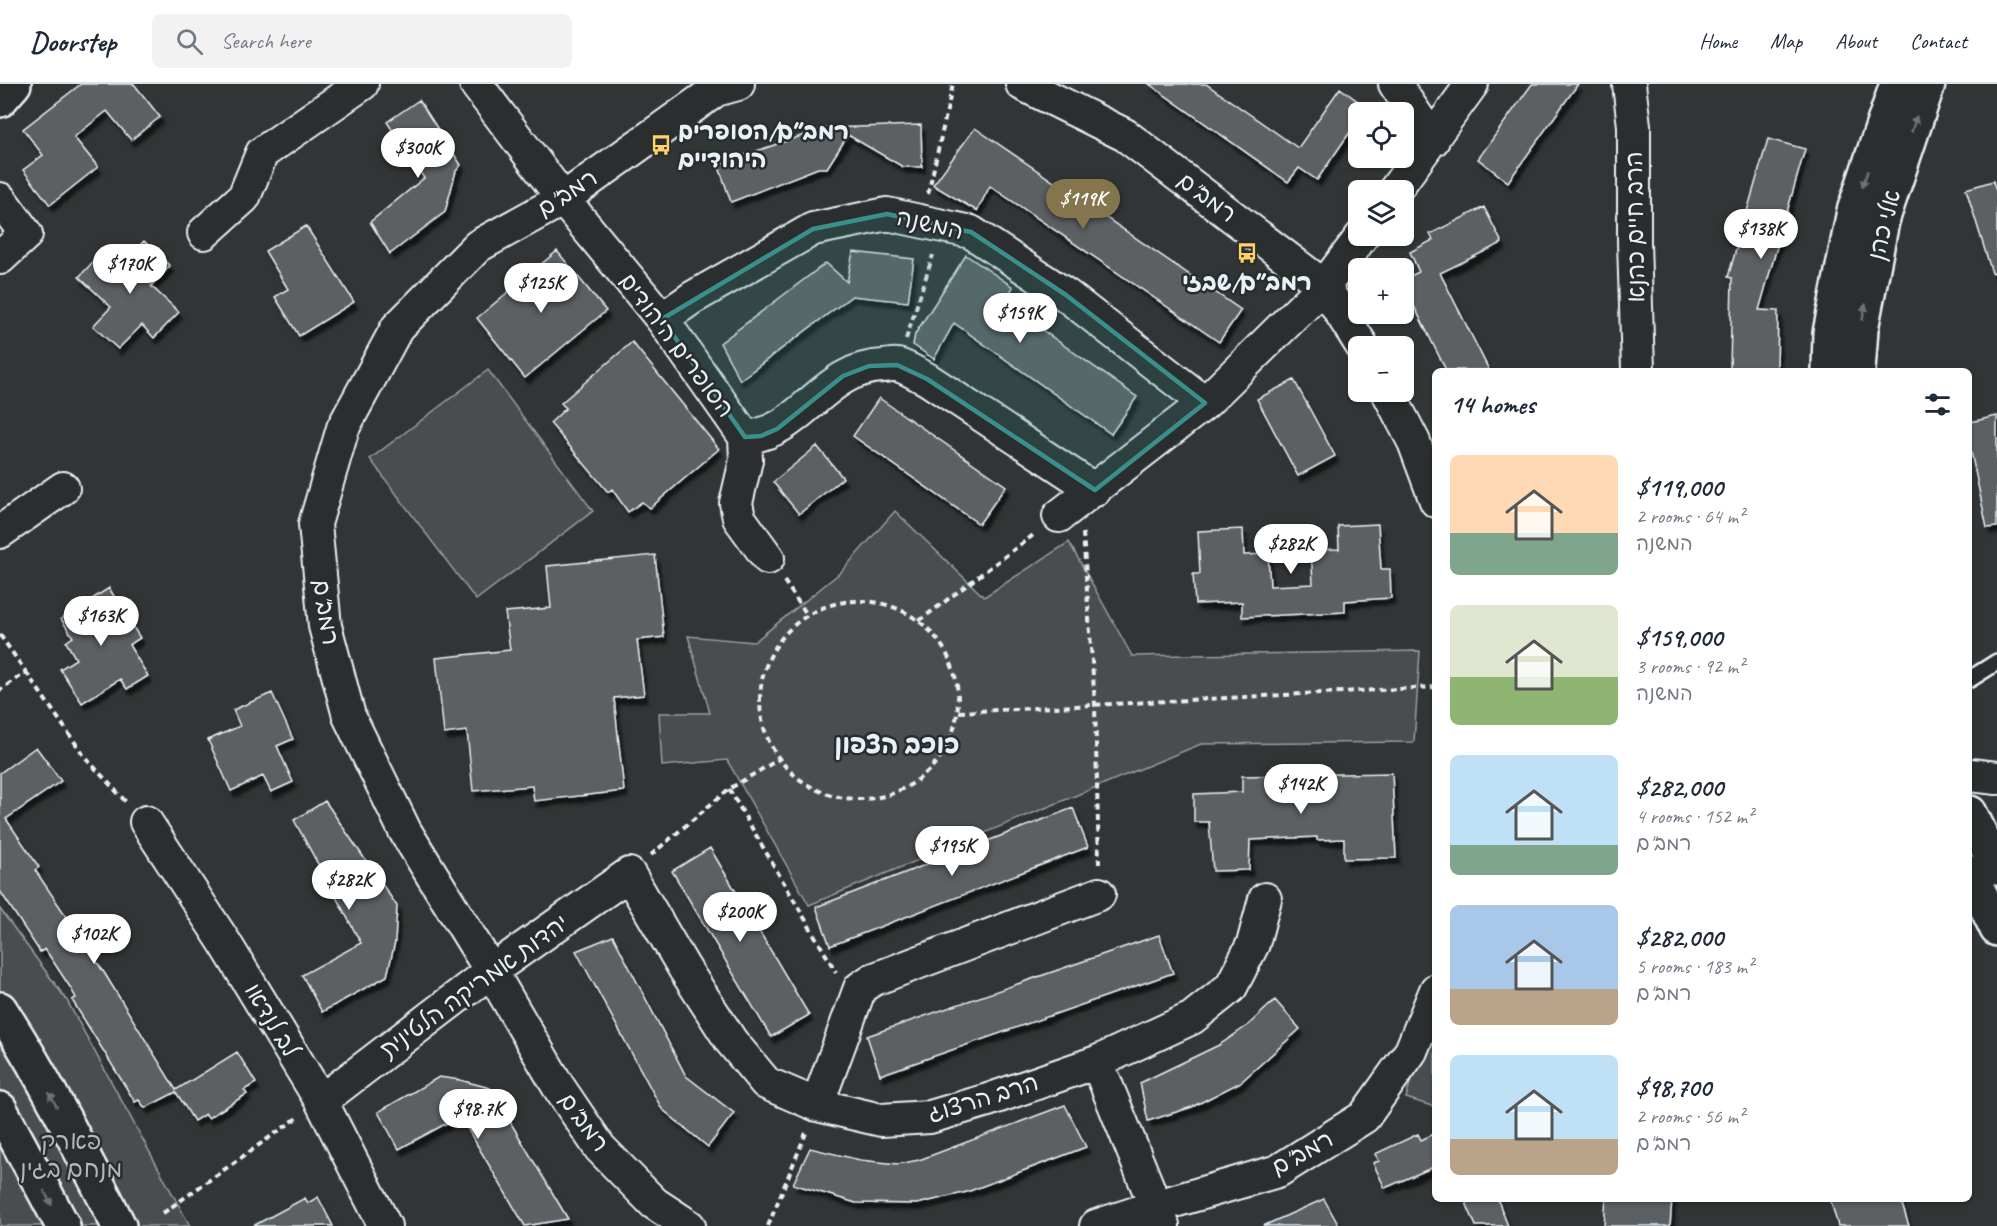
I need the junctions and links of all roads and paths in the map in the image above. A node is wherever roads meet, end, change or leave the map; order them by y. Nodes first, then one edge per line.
1 (14, 84) edge
2 (362, 84) edge
3 (476, 84) edge
4 (738, 84) edge
5 (953, 84) edge
6 (1022, 84) edge
7 (1395, 84) edge
8 (1472, 84) edge
9 (1629, 84) edge
10 (1897, 84) edge
11 (1928, 84) edge
12 (0, 100) edge
13 (1433, 140) junction
14 (1403, 180) edge
15 (0, 199) edge
16 (563, 199) junction
17 (932, 224) junction
18 (204, 234) dead end
19 (1354, 246) edge
20 (0, 258) edge
21 (1324, 286) junction
22 (662, 319) junction
23 (1356, 336) edge
24 (897, 365) junction
25 (1638, 368) edge
26 (1829, 368) edge
27 (1858, 368) edge
28 (1393, 402) edge
29 (1205, 403) junction
30 (745, 437) junction
31 (63, 488) dead end
32 (1432, 491) edge
33 (1078, 502) junction
34 (0, 532) edge
35 (768, 558) joint
36 (808, 616) junction
37 (919, 621) junction
38 (0, 635) edge
39 (1997, 662) edge
40 (26, 672) junction
41 (1972, 678) edge
42 (1432, 687) edge
43 (0, 690) edge
44 (1095, 705) junction
45 (959, 712) junction
46 (779, 759) junction
47 (1972, 775) edge
48 (1997, 778) edge
49 (729, 789) junction
50 (1972, 817) edge
51 (146, 822) joint
52 (1997, 868) edge
53 (629, 874) junction
54 (1972, 877) edge
55 (1099, 894) joint
56 (1265, 899) dead end
57 (1997, 929) edge
58 (491, 970) junction
59 (856, 995) junction
60 (1432, 1000) edge
61 (0, 1009) edge
62 (1097, 1062) junction
63 (321, 1101) junction
64 (818, 1105) junction
65 (0, 1109) edge
66 (163, 1212) dead end
67 (1158, 1216) edge
68 (63, 1226) edge
69 (119, 1226) edge
70 (385, 1226) edge
71 (689, 1226) edge
72 (768, 1226) edge
73 (1096, 1226) edge

1 - 12 street
2 - 18 street
3 - 16 street, הסופרים היהודים
4 - 16 street, רמב"ם
5 - 17 path
6 - 21 street, רמב"ם
7 - 13 street
8 - 13 street
9 - 25 street, הרב חיים כהנא
10 -> 26 street, אלי כהן
27 -> 11 street, אלי כהן
13 - 14 street
15 - 20 street
16 - 22 street, הסופרים היהודים
16 - 58 street, רמב"ם
17 - 22 street, המשנה
17 - 24 path
17 - 29 street, המשנה
19 - 21 street
21 - 23 street, רמב"ם
21 - 29 street
22 - 30 street, הסופרים היהודים
24 - 30 street, הסופרים היהודים
24 - 33 street, הסופרים היהודים
28 - 32 street
29 - 33 street
30 - 35 street, הסופרים היהודים
31 - 34 street
33 - 37 path
33 - 44 path
35 - 36 path
36 - 37 path
36 - 46 path
37 - 45 path
38 - 40 path
39 - 41 lane
40 - 43 path
40 - 51 path
42 - 44 path
44 - 45 path
44 - 55 path
45 - 46 path
46 - 49 path
47 - 48 street
49 - 53 path
49 - 59 path
50 - 52 street
51 - 63 street, לב לנדאו
53 - 58 street, יהדות אמריקה הלטינית
53 - 64 street, הרב הרצוג
54 - 57 street
55 - 59 street
56 - 62 street, הרב הרצוג
58 - 63 street, יהדות אמריקה הלטינית
58 - 71 street, רמב"ם
59 - 64 street
60 - 67 street, רמב"ם
69 -> 61 street
62 - 64 street, הרב הרצוג
62 - 67 street
63 - 66 path
63 - 70 street, לב לנדאו
64 - 72 path
65 -> 68 street
67 - 73 street, רמב"ם

